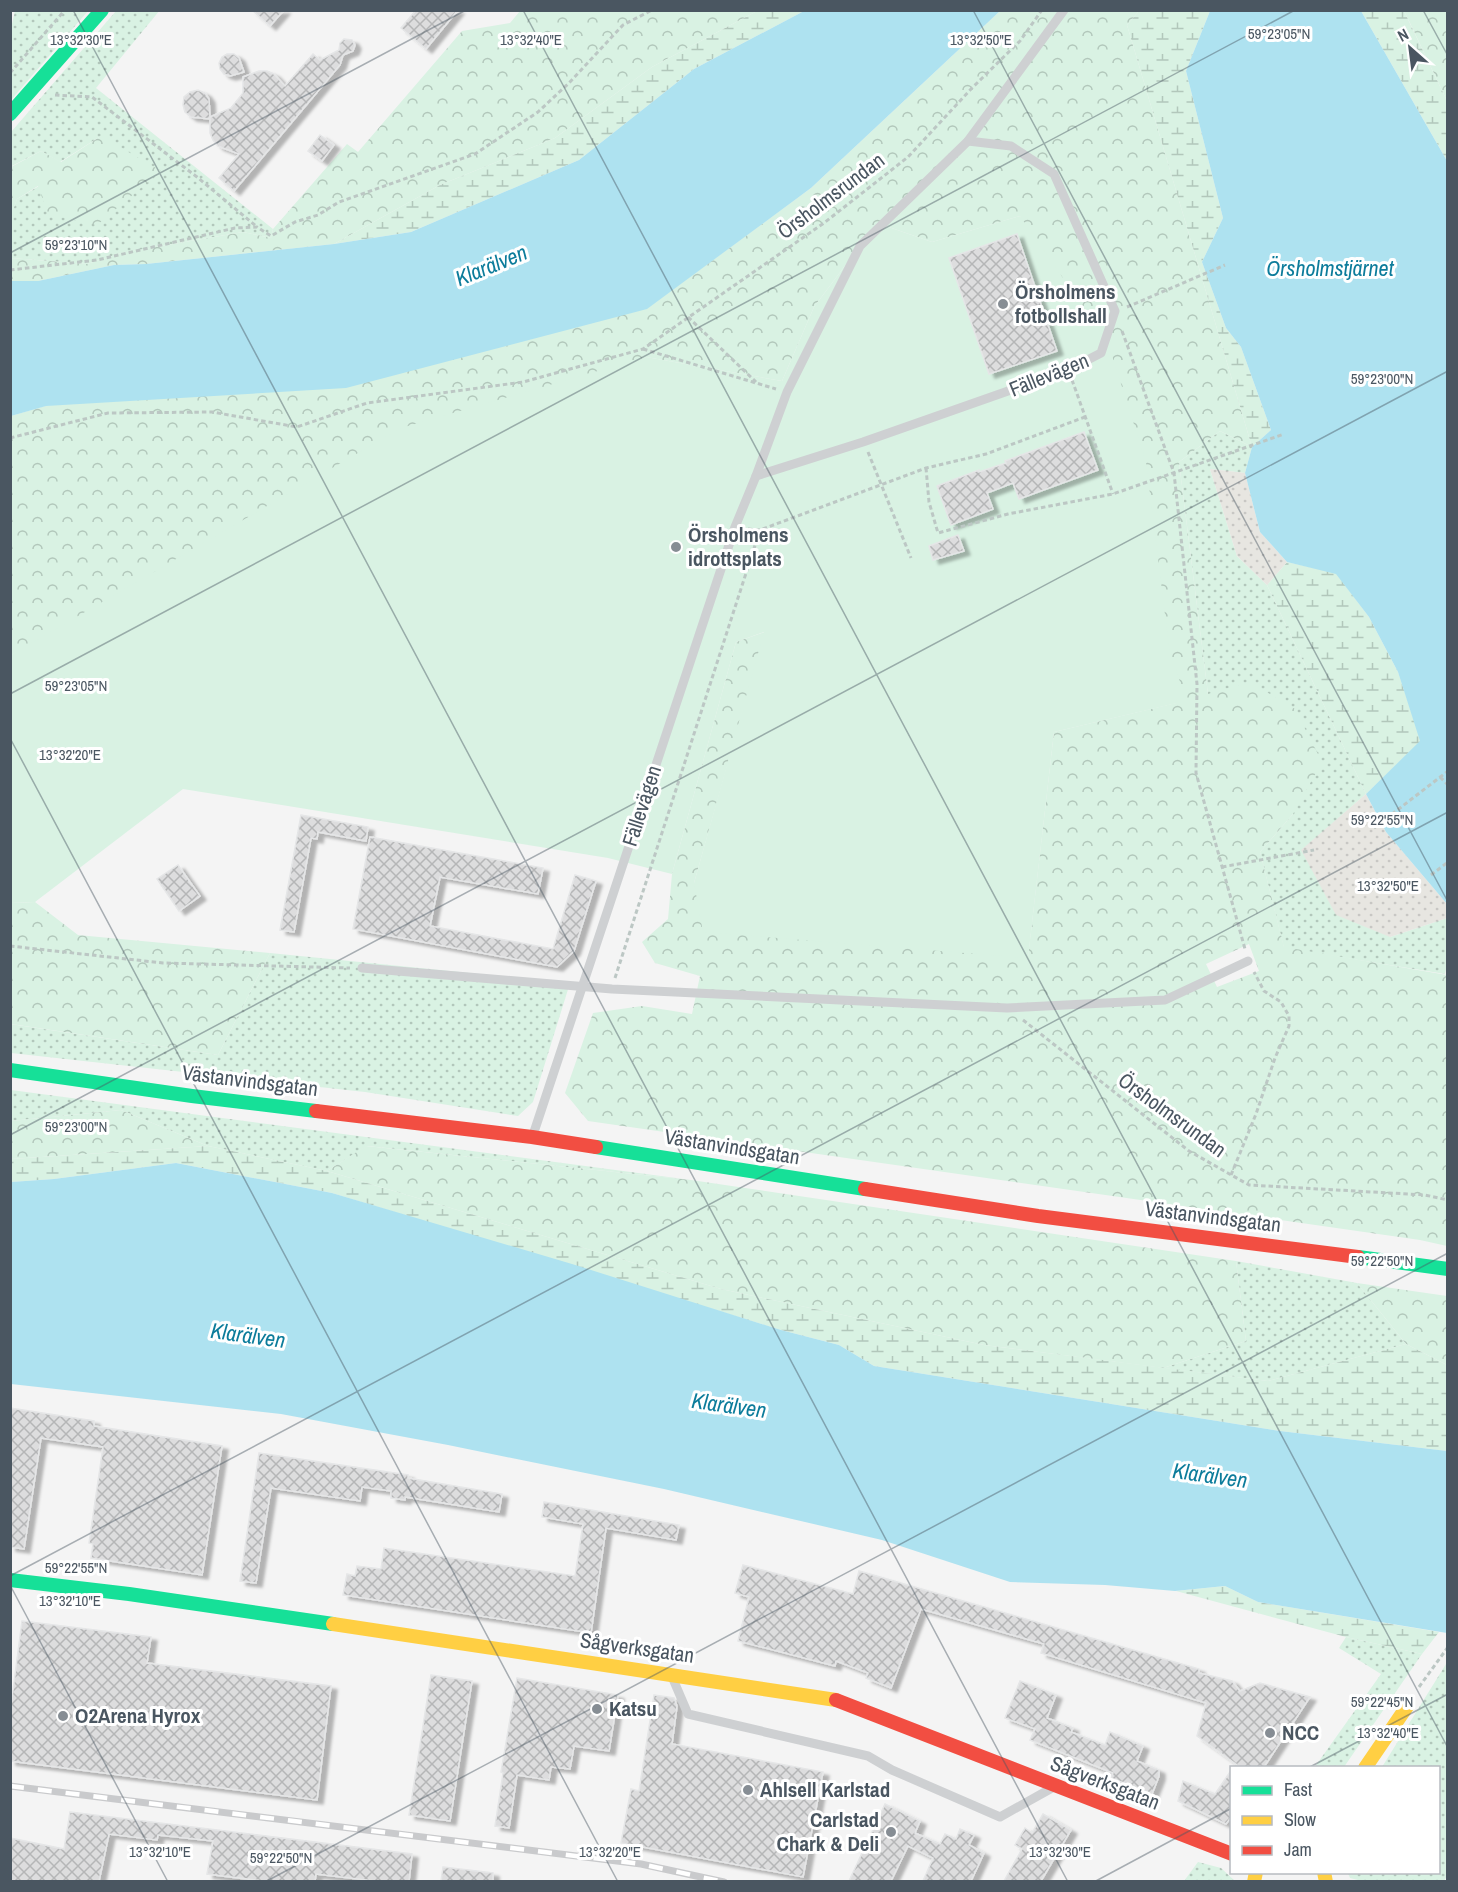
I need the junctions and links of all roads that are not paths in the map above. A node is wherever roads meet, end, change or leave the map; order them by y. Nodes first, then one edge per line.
1 (102, 10) edge
2 (1064, 10) edge
3 (10, 114) edge
4 (968, 141) junction
5 (756, 476) junction
6 (1248, 961) road end
7 (362, 968) road end
8 (582, 986) junction
9 (10, 1070) edge
10 (532, 1137) junction
11 (1448, 1269) edge
12 (10, 1580) edge
13 (671, 1674) junction
14 (1408, 1705) road end
15 (1366, 1766) edge
16 (1056, 1786) junction
17 (1230, 1853) edge

1 - 3 street
2 - 4 lane, Fällevägen
4 - 5 lane, Fällevägen
4 - 5 lane, Fällevägen
5 - 8 lane, Fällevägen
6 - 8 lane
7 - 8 lane
8 - 10 lane, Fällevägen
9 - 10 street, Västanvindsgatan
10 - 11 street, Västanvindsgatan
12 - 13 street, Sågverksgatan
13 - 16 street, Sågverksgatan
13 - 16 lane
14 - 15 street
16 - 17 street, Sågverksgatan

